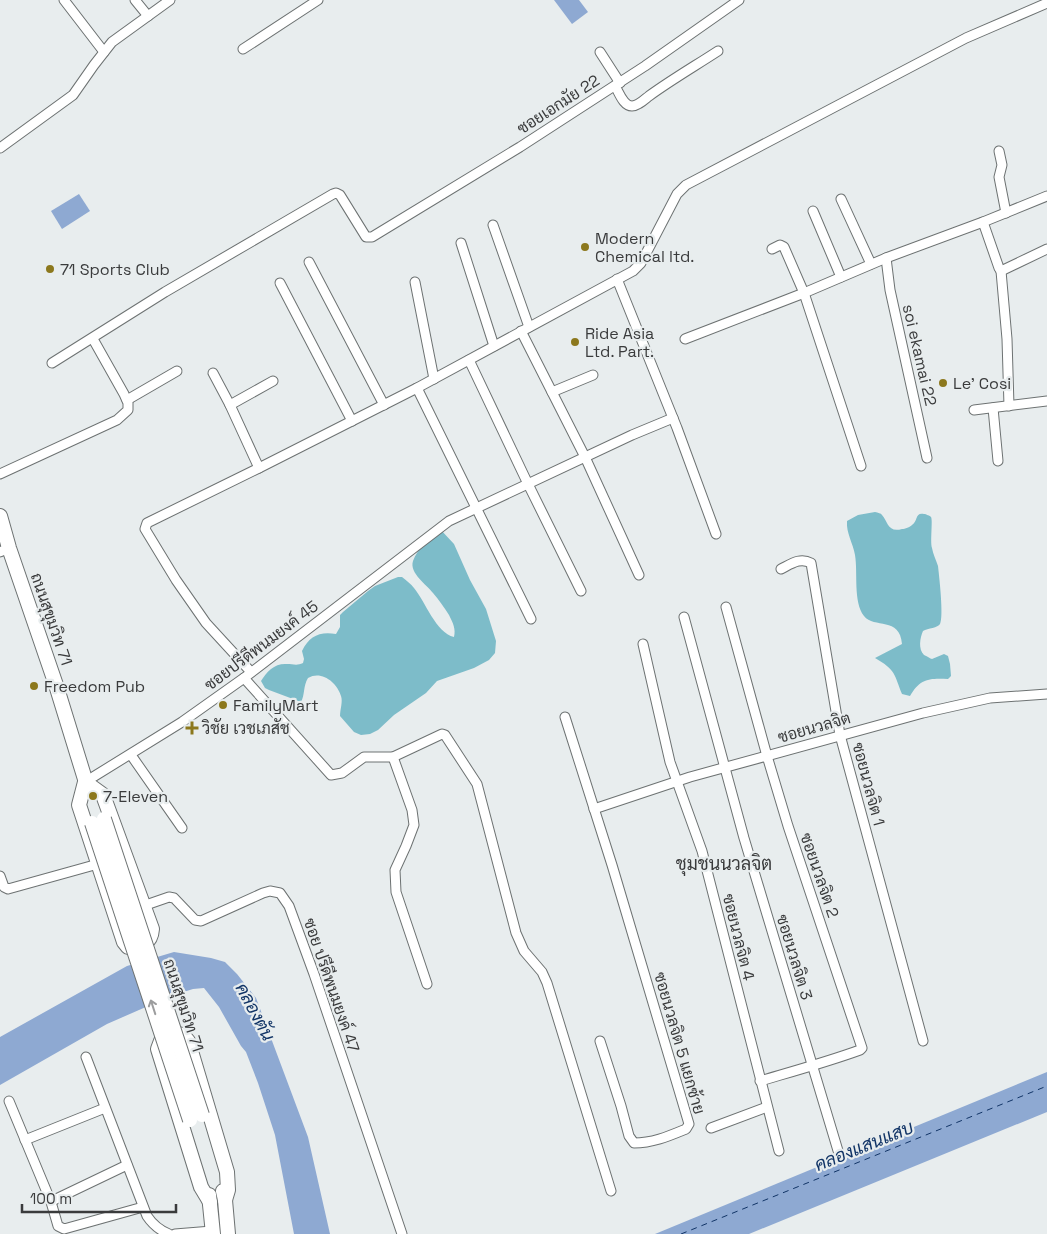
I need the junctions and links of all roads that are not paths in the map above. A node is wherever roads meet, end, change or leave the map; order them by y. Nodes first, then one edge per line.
1 (64, 0) edge
2 (135, 0) edge
3 (170, 0) edge
4 (318, 0) edge
5 (739, 0) edge
6 (1047, 3) edge
7 (148, 16) junction
8 (243, 49) dead end
9 (718, 51) dead end
10 (104, 52) junction
11 (600, 52) dead end
12 (617, 84) junction
13 (0, 148) edge
14 (999, 151) dead end
15 (1047, 196) edge
16 (841, 199) dead end
17 (813, 211) dead end
18 (1006, 212) junction
19 (983, 222) junction
20 (493, 225) dead end
21 (461, 243) dead end
22 (1047, 249) edge
23 (772, 250) dead end
24 (886, 258) junction
25 (309, 262) dead end
26 (871, 264) junction
27 (1001, 271) junction
28 (842, 277) junction
29 (616, 280) junction
30 (415, 282) dead end
31 (280, 283) dead end
32 (804, 293) junction
33 (525, 329) junction
34 (93, 339) junction
35 (685, 339) dead end
36 (494, 346) junction
37 (469, 360) junction
38 (52, 364) dead end
39 (178, 371) dead end
40 (213, 373) dead end
41 (593, 375) dead end
42 (434, 379) junction
43 (272, 382) dead end
44 (416, 388) junction
45 (552, 392) junction
46 (126, 400) junction
47 (1047, 401) edge
48 (230, 404) junction
49 (384, 405) junction
50 (1009, 406) junction
51 (992, 408) junction
52 (974, 410) dead end
53 (673, 418) junction
54 (352, 421) junction
55 (586, 457) junction
56 (927, 458) dead end
57 (998, 461) dead end
58 (861, 466) dead end
59 (259, 468) junction
60 (0, 474) edge
61 (528, 484) junction
62 (476, 508) junction
63 (0, 516) edge
64 (716, 534) dead end
65 (5, 550) edge
66 (781, 569) dead end
67 (639, 574) dead end
68 (581, 591) dead end
69 (726, 607) dead end
70 (684, 617) dead end
71 (530, 619) dead end
72 (643, 644) dead end
73 (247, 675) junction
74 (1047, 694) edge
75 (565, 717) dead end
76 (840, 735) junction
77 (131, 755) junction
78 (767, 756) junction
79 (393, 757) junction
80 (724, 768) junction
81 (676, 782) junction
82 (87, 787) junction
83 (594, 809) junction
84 (182, 828) dead end
85 (98, 864) junction
86 (0, 876) edge
87 (143, 906) junction
88 (427, 984) dead end
89 (600, 1040) dead end
90 (923, 1041) dead end
91 (86, 1056) dead end
92 (813, 1066) junction
93 (760, 1081) junction
94 (9, 1101) dead end
95 (767, 1106) junction
96 (105, 1108) junction
97 (196, 1118) junction
98 (712, 1128) dead end
99 (25, 1140) junction
100 (779, 1151) dead end
101 (839, 1154) dead end
102 (127, 1165) junction
103 (610, 1191) dead end
104 (225, 1200) junction
105 (51, 1202) junction
106 (210, 1202) junction
107 (143, 1207) junction
108 (212, 1232) edge
109 (169, 1234) edge
110 (175, 1234) edge
111 (228, 1234) edge
112 (402, 1234) edge

1 - 10 street
2 - 7 street
3 - 7 street
4 - 8 street
5 - 12 street, ซอยเอกมัย 22
6 - 29 street
7 - 10 street
9 - 12 street
10 - 13 street
11 - 12 street
12 - 34 street, ซอยเอกมัย 22
14 - 18 street
15 - 18 street
16 - 26 street
17 - 28 street
18 - 19 street
19 - 24 street
19 - 27 street
20 - 33 street
21 - 36 street
22 - 27 street
23 - 32 street
24 - 26 street
24 - 56 street, soi ekamai 22
25 - 49 street
26 - 28 street
27 - 50 street
28 - 32 street
29 - 33 street
29 - 53 street
30 - 42 street
31 - 54 street
32 - 35 street
32 - 58 street
33 - 36 street
33 - 45 street
34 - 38 street
34 - 46 street
36 - 37 street
37 - 42 street
37 - 61 street
39 - 46 street
40 - 48 street
41 - 45 street
42 - 44 street
43 - 48 street
44 - 49 street
44 - 62 street
45 - 55 street
46 - 60 street
47 - 50 street
48 - 59 street
49 - 54 street
50 - 51 street
51 - 52 street
51 - 57 street
53 - 55 street, ซอยปรีดีพนมยงค์ 45
53 - 64 street
54 - 59 street
55 - 61 street, ซอยปรีดีพนมยงค์ 45
55 - 67 street
59 - 73 street
61 - 62 street, ซอยปรีดีพนมยงค์ 45
61 - 68 street
62 - 71 street
62 - 73 street, ซอยปรีดีพนมยงค์ 45
63 - 65 main road, ถนนสุขุมวิท 71
65 - 82 main road, ถนนสุขุมวิท 71
66 - 76 street, ซอยนวลจิต 1
69 - 78 street, ซอยนวลจิต 2
70 - 80 street, ซอยนวลจิต 3
72 - 81 street, ซอยนวลจิต 4
73 - 77 street, ซอยปรีดีพนมยงค์ 45
73 - 79 street
74 - 76 street, ซอยนวลจิต
75 - 83 street
76 - 78 street, ซอยนวลจิต
76 - 90 street, ซอยนวลจิต 1
77 - 82 street, ซอยปรีดีพนมยงค์ 45
77 - 84 street
78 - 80 street, ซอยนวลจิต
78 - 92 street, ซอยนวลจิต 2
79 - 88 street
79 - 103 street
80 - 81 street, ซอยนวลจิต
80 - 92 street, ซอยนวลจิต 3
81 - 83 street, ซอยนวลจิต
81 - 93 street, ซอยนวลจิต 4
82 - 85 main road
82 - 87 main road
82 - 97 main road, ถนนสุขุมวิท 71, bridge
83 - 89 street, ซอยนวลจิต 5 แยกซ้าย
85 - 86 street
85 - 87 main road
87 - 112 street, ซอย ปรีดีพนมยงค์ 47
91 - 96 street
92 - 93 street, ซอยนวลจิต 2
92 - 101 street, ซอยนวลจิต 3
93 - 95 street, ซอยนวลจิต 4
94 - 99 street
95 - 98 street
95 - 100 street, ซอยนวลจิต 4
96 - 99 street
96 - 102 street
97 - 104 main road, ถนนสุขุมวิท 71
97 - 106 main road, ถนนสุขุมวิท 71
99 - 105 street
102 - 105 street
102 - 107 street
104 - 106 main road
104 - 111 main road, ถนนสุขุมวิท 71
105 - 107 street
106 - 108 main road, ถนนสุขุมวิท 71
107 - 109 street
108 - 110 street

